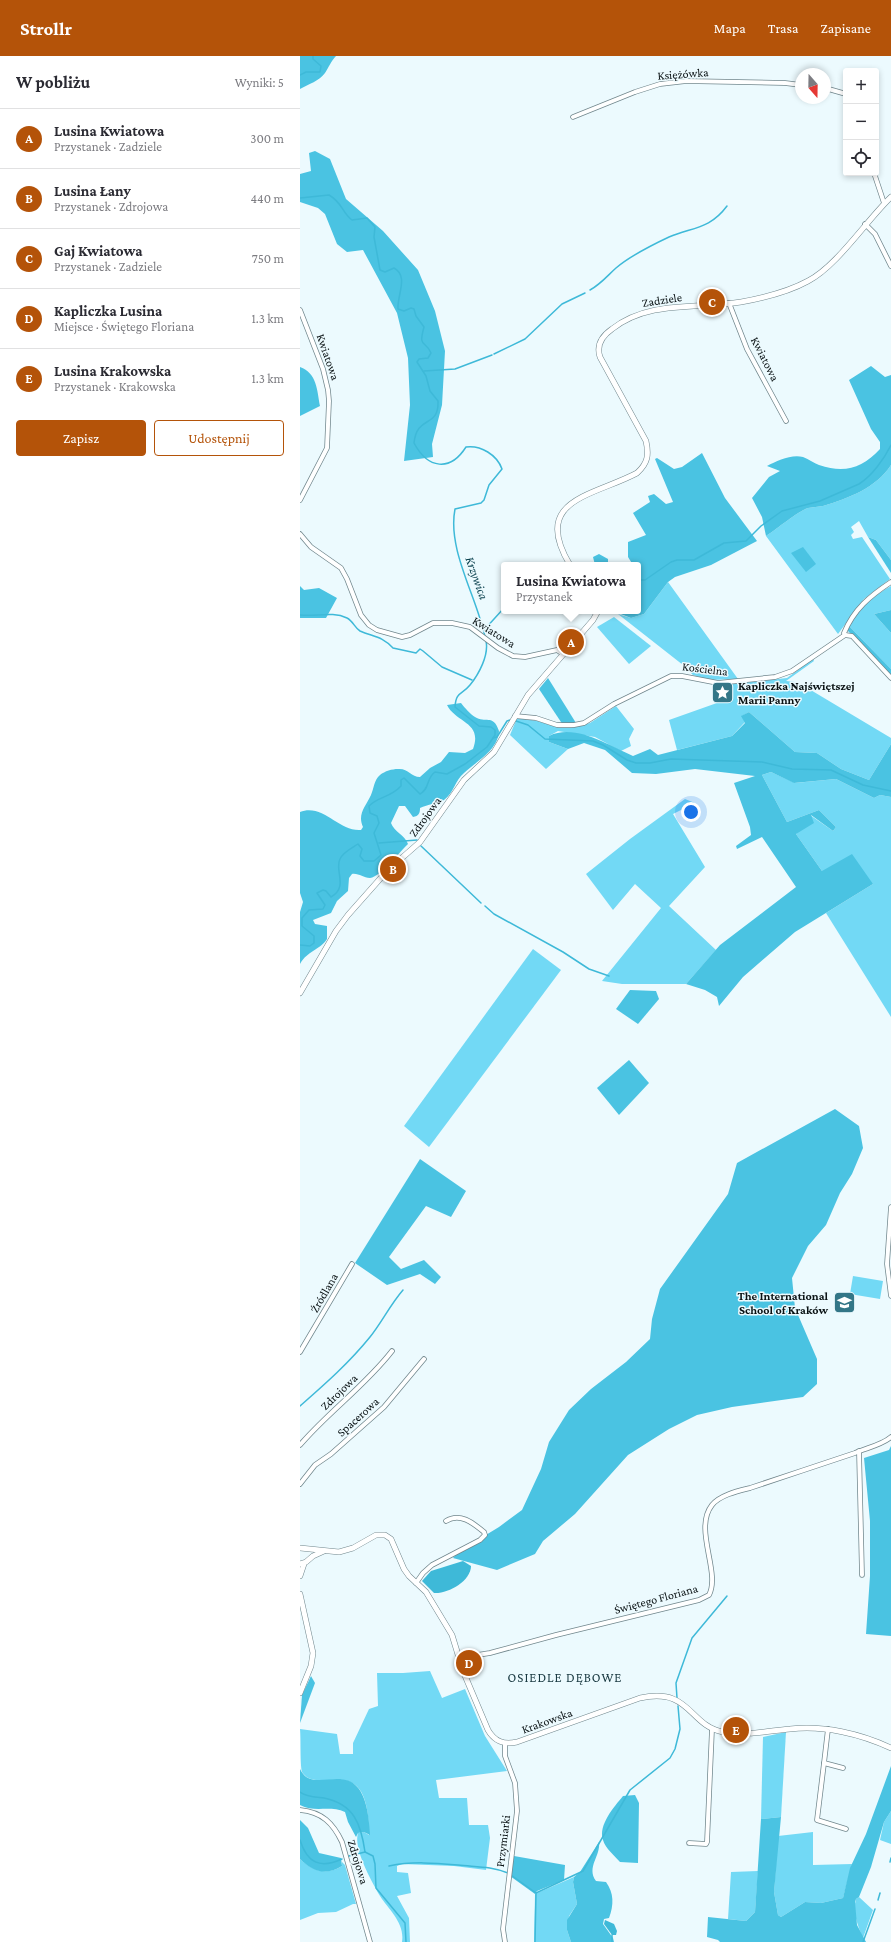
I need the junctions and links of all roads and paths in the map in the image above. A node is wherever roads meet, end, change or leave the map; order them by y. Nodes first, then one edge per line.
1 (795, 84) edge
2 (831, 90) edge
3 (843, 93) edge
4 (573, 117) dead end
5 (875, 176) edge
6 (891, 197) edge
7 (884, 203) junction
8 (866, 224) junction
9 (891, 266) edge
10 (729, 303) junction
11 (300, 310) edge
12 (786, 421) dead end
13 (300, 500) edge
14 (300, 534) edge
15 (569, 562) edge
16 (891, 582) edge
17 (596, 614) edge
18 (844, 635) junction
19 (564, 653) junction
20 (891, 678) edge
21 (515, 716) junction
22 (300, 993) edge
23 (891, 1206) edge
24 (352, 1264) dead end
25 (891, 1296) edge
26 (392, 1351) dead end
27 (300, 1352) edge
28 (424, 1359) dead end
29 (891, 1437) edge
30 (300, 1445) edge
31 (859, 1451) junction
32 (300, 1484) edge
33 (446, 1521) dead end
34 (300, 1548) edge
35 (306, 1550) junction
36 (324, 1552) junction
37 (309, 1558) junction
38 (302, 1564) edge
39 (862, 1575) dead end
40 (300, 1576) edge
41 (416, 1583) junction
42 (300, 1594) edge
43 (458, 1658) junction
44 (300, 1693) edge
45 (712, 1729) junction
46 (828, 1729) junction
47 (505, 1744) junction
48 (891, 1748) edge
49 (824, 1763) junction
50 (843, 1768) dead end
51 (300, 1810) edge
52 (846, 1829) dead end
53 (689, 1843) dead end
54 (370, 1942) edge
55 (505, 1942) edge

1 - 4 street, Księżówka
2 - 3 street
5 - 7 street
6 - 7 street, Zadziele
7 - 8 street, Zadziele
8 - 9 street
8 - 10 street, Zadziele
10 - 12 street, Kwiatowa
10 - 15 street, Zadziele
11 - 13 street, Kwiatowa
14 - 19 street, Kwiatowa
16 - 18 street
17 - 19 street
18 - 20 street
18 - 21 street, Kościelna
19 - 21 street, Zdrojowa
21 - 22 street, Zdrojowa
23 - 25 street
24 - 27 street, Źródlana
26 - 30 street, Zdrojowa
28 - 32 street, Spacerowa
29 - 31 street, Świętego Floriana
31 - 39 street
31 - 43 street, Świętego Floriana
33 - 41 street
34 - 35 street
35 - 36 street
35 - 37 street
36 - 37 street
36 - 41 street
37 - 38 street
38 - 40 street
41 - 43 street
42 - 44 street
43 - 47 street
45 - 46 street
45 - 47 street, Krakowska
45 - 53 street
46 - 48 street
46 - 49 street
47 - 55 street, Przymiarki
49 - 50 street
49 - 52 street
51 - 54 street, Zdrojowa

